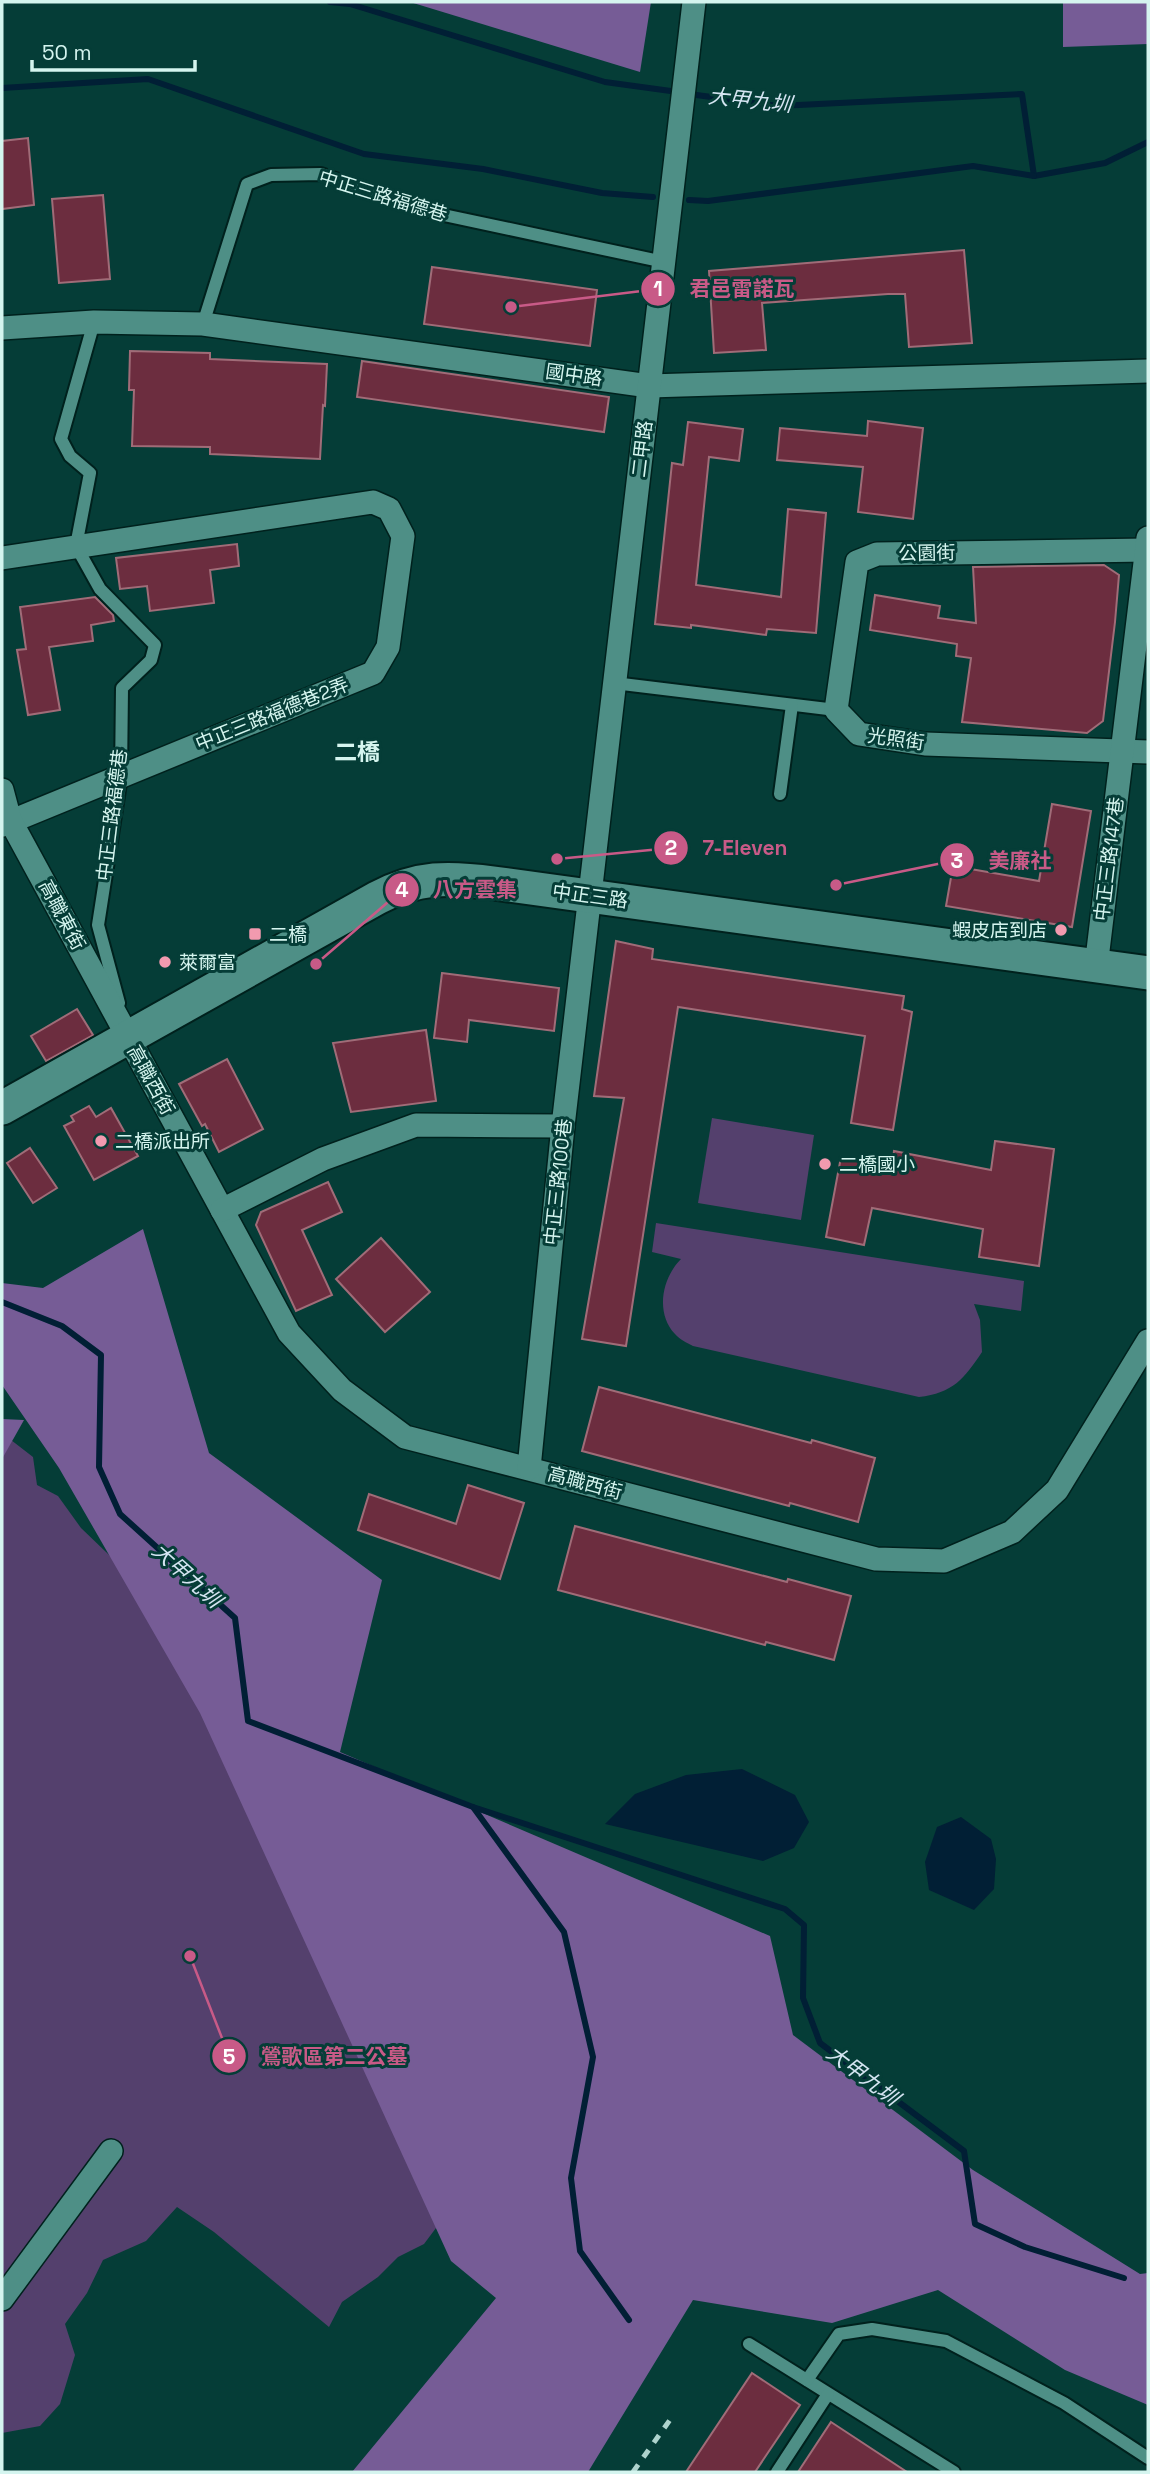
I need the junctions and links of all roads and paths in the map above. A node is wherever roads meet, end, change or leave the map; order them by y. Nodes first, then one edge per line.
1 (694, 2) edge
2 (664, 262) junction
3 (94, 322) junction
4 (203, 324) junction
5 (2, 328) edge
6 (1148, 371) edge
7 (649, 386) junction
8 (1147, 544) edge
9 (76, 546) junction
10 (2, 558) edge
11 (614, 683) junction
12 (792, 705) junction
13 (836, 710) junction
14 (1123, 750) junction
15 (1148, 752) edge
16 (121, 777) junction
17 (2, 790) edge
18 (780, 794) dead end
19 (6, 823) edge
20 (590, 895) junction
21 (1096, 967) junction
22 (1148, 973) edge
23 (127, 1038) junction
24 (2, 1108) edge
25 (563, 1126) junction
26 (222, 1210) junction
27 (1148, 1341) edge
28 (529, 1468) junction
29 (111, 2151) dead end
30 (2, 2299) edge
31 (749, 2344) dead end
32 (807, 2380) junction
33 (828, 2394) junction
34 (1148, 2458) edge
35 (777, 2472) edge
36 (954, 2472) edge

1 - 2 street, 二甲路
2 - 4 lane, 中正三路福德巷
2 - 7 street, 二甲路
3 - 4 street, 國中路
3 - 5 street, 國中路
3 - 9 lane
4 - 7 street, 國中路
6 - 7 street, 國中路
7 - 11 street, 二甲路
8 - 13 street, 公園街
8 - 14 street, 中正三路147巷
9 - 10 street
9 - 16 lane, 中正三路福德巷
9 - 16 street, 中正三路福德巷2弄
11 - 12 lane
11 - 20 street, 二甲路
12 - 13 lane
12 - 18 lane
13 - 14 street, 光照街
14 - 15 street, 光照街
14 - 21 street, 中正三路147巷
16 - 19 street, 中正三路福德巷2弄
16 - 23 lane, 中正三路福德巷
17 - 19 street, 高職東街
19 - 23 street, 高職東街
20 - 21 street, 中正三路
20 - 23 street, 中正三路
20 - 25 street, 中正三路100巷
21 - 22 street, 中正三路
23 - 24 street, 中正三路
23 - 26 street, 高職西街
25 - 26 street
25 - 28 street, 中正三路100巷
26 - 28 street, 高職西街
27 - 28 street, 高職西街
29 - 30 street
31 - 32 lane
32 - 33 lane
32 - 34 lane
33 - 35 lane
33 - 36 lane

